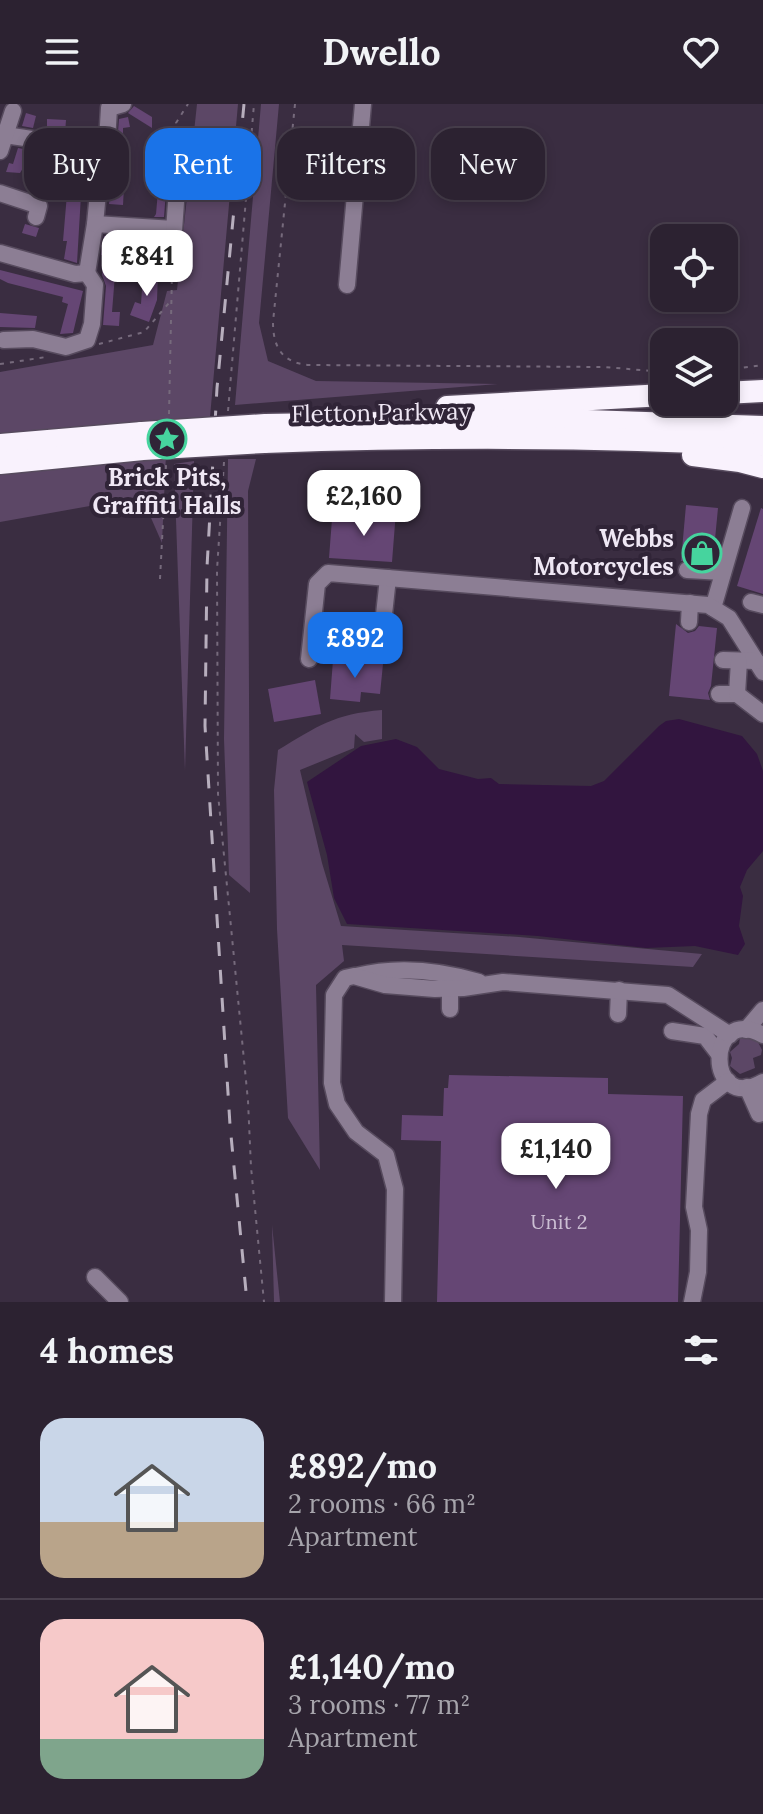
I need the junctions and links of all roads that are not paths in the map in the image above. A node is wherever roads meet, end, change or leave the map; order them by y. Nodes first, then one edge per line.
1 (123, 104) edge
2 (363, 104) edge
3 (13, 111) dead end
4 (108, 128) edge
5 (3, 143) edge
6 (24, 144) edge
7 (0, 193) edge
8 (97, 200) edge
9 (176, 200) edge
10 (36, 217) dead end
11 (95, 224) junction
12 (174, 229) junction
13 (0, 253) edge
14 (172, 259) dead end
15 (87, 273) junction
16 (347, 285) dead end
17 (4, 340) dead end
18 (763, 391) edge
19 (738, 392) edge
20 (650, 396) edge
21 (299, 423) junction
22 (763, 427) edge
23 (265, 433) junction
24 (412, 437) junction
25 (143, 441) junction
26 (0, 445) edge
27 (763, 445) edge
28 (0, 463) edge
29 (763, 467) edge
30 (742, 508) dead end
31 (687, 570) dead end
32 (723, 572) junction
33 (388, 578) junction
34 (690, 603) junction
35 (713, 608) junction
36 (689, 622) dead end
37 (380, 651) dead end
38 (309, 659) dead end
39 (749, 660) edge
40 (719, 694) dead end
41 (737, 694) junction
42 (763, 714) edge
43 (354, 976) junction
44 (483, 984) junction
45 (450, 989) junction
46 (619, 990) junction
47 (450, 1009) dead end
48 (763, 1010) edge
49 (618, 1014) dead end
50 (672, 1031) dead end
51 (738, 1032) junction
52 (763, 1035) edge
53 (718, 1053) junction
54 (728, 1081) junction
55 (756, 1085) edge
56 (761, 1120) edge
57 (95, 1277) dead end
58 (692, 1298) edge
59 (120, 1302) edge
60 (393, 1302) edge

1 - 4 street
2 - 16 street
3 - 5 street
5 - 6 street
7 - 10 street
8 - 11 street
9 - 12 street
11 - 12 street
11 - 15 street
12 - 14 street
13 - 15 street
15 - 17 street
18 - 19 highway
20 - 21 highway
21 - 22 highway, Fletton Parkway
21 - 23 highway, Fletton Parkway
23 - 24 highway, Fletton Parkway
23 - 25 highway, Fletton Parkway, bridge
24 - 27 highway, Fletton Parkway
24 - 29 highway
25 - 26 highway, Fletton Parkway
25 - 28 highway, Fletton Parkway
30 - 32 street
31 - 32 street
32 - 35 street
33 - 34 street
33 - 37 street
33 - 38 street
34 - 35 street
34 - 36 street
35 - 39 street
39 - 41 street
40 - 41 street
41 - 42 street
43 - 44 street
43 - 45 street
43 - 60 street
44 - 45 street
44 - 46 street
45 - 47 street
46 - 49 street
46 - 51 street
48 - 51 street
50 - 53 street
51 - 52 street
51 - 53 street
53 - 54 street
54 - 55 street
54 - 58 street
55 - 56 street
57 - 59 street

